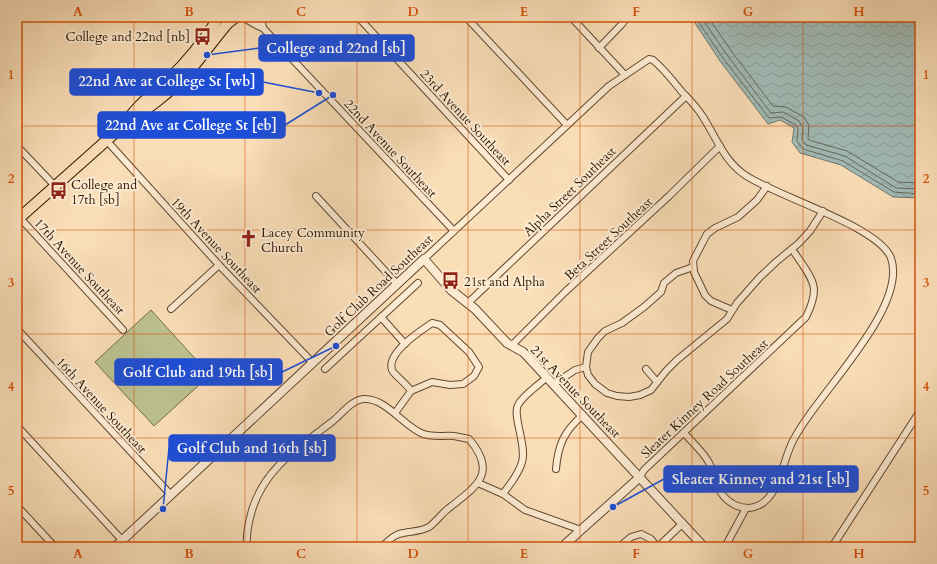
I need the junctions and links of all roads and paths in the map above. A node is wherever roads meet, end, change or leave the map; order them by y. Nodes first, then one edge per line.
1 (220, 17) edge
2 (236, 17) edge
3 (242, 17) edge
4 (257, 17) edge
5 (358, 17) edge
6 (466, 17) edge
7 (571, 17) edge
8 (627, 17) edge
9 (263, 28) junction
10 (599, 48) junction
11 (625, 75) junction
12 (686, 96) junction
13 (125, 124) junction
14 (567, 125) junction
15 (107, 141) junction
16 (17, 146) edge
17 (720, 146) junction
18 (509, 180) junction
19 (55, 186) junction
20 (767, 186) junction
21 (316, 196) dead end
22 (823, 211) junction
23 (18, 219) edge
24 (454, 231) junction
25 (792, 249) junction
26 (424, 259) junction
27 (219, 265) junction
28 (693, 267) junction
29 (418, 283) dead end
30 (397, 284) junction
31 (468, 303) junction
32 (171, 309) dead end
33 (732, 310) junction
34 (381, 317) junction
35 (17, 330) edge
36 (123, 330) dead end
37 (405, 344) junction
38 (511, 346) junction
39 (312, 363) junction
40 (586, 367) junction
41 (325, 369) dead end
42 (646, 369) dead end
43 (547, 377) junction
44 (657, 382) junction
45 (554, 384) junction
46 (411, 391) junction
47 (920, 411) edge
48 (395, 413) junction
49 (582, 415) junction
50 (17, 426) edge
51 (684, 433) junction
52 (556, 469) dead end
53 (640, 477) junction
54 (478, 483) junction
55 (502, 494) junction
56 (171, 495) junction
57 (17, 506) edge
58 (746, 508) junction
59 (683, 523) junction
60 (581, 530) junction
61 (122, 540) junction
62 (55, 547) edge
63 (115, 547) edge
64 (247, 547) edge
65 (382, 547) edge
66 (562, 547) edge
67 (619, 547) edge
68 (657, 547) edge
69 (704, 547) edge
70 (725, 547) edge
71 (832, 547) edge

1 - 13 main road
2 - 13 main road
3 - 9 street, 22nd Avenue Southeast
4 - 9 street, 22nd Avenue Southeast
5 - 18 street, 23rd Avenue Southeast
6 - 14 street
7 - 10 street
8 - 10 street
9 - 24 street, 22nd Avenue Southeast
10 - 11 street
11 - 12 street, Golf Club Road Southeast
11 - 14 street, Golf Club Road Southeast
12 - 17 street
12 - 31 street, Alpha Street Southeast
13 - 15 main road
14 - 18 street, Golf Club Road Southeast
15 - 19 main road
15 - 27 street, 19th Avenue Southeast
16 - 19 street
17 - 20 street
17 - 38 street, Beta Street Southeast
18 - 24 street, Golf Club Road Southeast
19 - 23 main road
20 - 22 street
20 - 28 street
21 - 30 street
22 - 25 street
22 - 58 street
23 - 36 street, 17th Avenue Southeast
24 - 26 street, Golf Club Road Southeast
25 - 33 street
25 - 51 street, Sleater Kinney Road Southeast
26 - 30 street, Golf Club Road Southeast
26 - 31 street, 21st Avenue Southeast
27 - 32 street
27 - 39 street, 19th Avenue Southeast
28 - 33 street
28 - 40 street
29 - 34 street
30 - 39 street, Golf Club Road Southeast
31 - 38 street, 21st Avenue Southeast
33 - 44 street
34 - 37 street
34 - 41 street
35 - 56 street, 16th Avenue Southeast
37 - 46 street
37 - 46 street
38 - 43 street, 21st Avenue Southeast
39 - 56 street, Golf Club Road Southeast
40 - 44 street
40 - 45 street
42 - 44 street
43 - 45 street, 21st Avenue Southeast
43 - 55 street
45 - 49 street, 21st Avenue Southeast
46 - 48 street
47 - 71 street
48 - 54 street
48 - 64 street
49 - 52 street
49 - 53 street, 21st Avenue Southeast
50 - 61 street
51 - 53 street, Sleater Kinney Road Southeast
51 - 58 street
53 - 59 street, 21st Avenue Southeast
53 - 60 street, Sleater Kinney Road Southeast
54 - 55 street
54 - 65 street
55 - 60 street
56 - 61 street, Golf Club Road Southeast
57 - 62 street
58 - 70 street
59 - 68 street
59 - 69 street, 21st Avenue Southeast
60 - 66 street, Sleater Kinney Road Southeast
61 - 63 street, Golf Club Road Southeast
67 - 68 street

